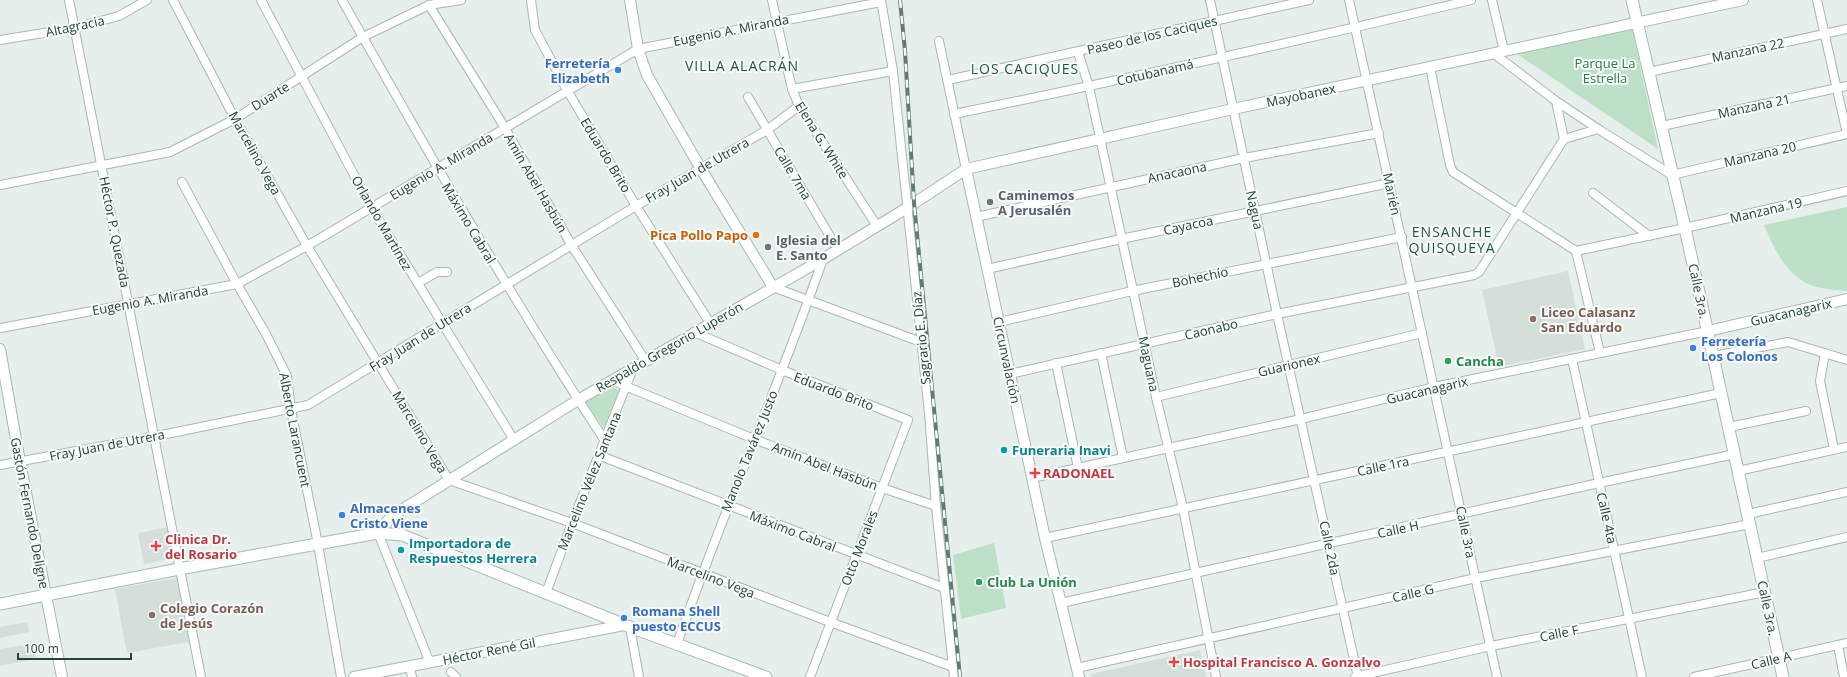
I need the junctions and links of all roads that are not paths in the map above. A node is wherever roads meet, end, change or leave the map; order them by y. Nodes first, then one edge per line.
1 (69, 0) edge
2 (147, 0) edge
3 (173, 0) edge
4 (261, 0) edge
5 (342, 0) edge
6 (461, 0) edge
7 (531, 0) edge
8 (630, 0) edge
9 (772, 0) edge
10 (1210, 0) edge
11 (1309, 0) edge
12 (1349, 0) edge
13 (1472, 0) edge
14 (1492, 0) edge
15 (1632, 0) edge
16 (1744, 0) edge
17 (1817, 0) edge
18 (881, 1) edge
19 (429, 4) junction
20 (776, 21) junction
21 (1215, 21) junction
22 (1637, 23) junction
23 (74, 28) junction
24 (1355, 28) junction
25 (1847, 29) edge
26 (1825, 34) junction
27 (363, 37) junction
28 (0, 40) edge
29 (939, 41) dead end
30 (638, 49) junction
31 (1504, 51) junction
32 (1078, 52) junction
33 (1493, 53) junction
34 (1222, 57) junction
35 (1430, 67) junction
36 (893, 71) junction
37 (1649, 72) junction
38 (302, 76) junction
39 (948, 80) junction
40 (1368, 81) junction
41 (1847, 86) edge
42 (1089, 87) junction
43 (1837, 88) junction
44 (792, 89) junction
45 (567, 90) junction
46 (748, 97) dead end
47 (1556, 101) junction
48 (800, 106) junction
49 (1233, 109) junction
50 (954, 114) junction
51 (235, 119) junction
52 (1662, 126) junction
53 (505, 128) junction
54 (1598, 129) junction
55 (768, 130) junction
56 (1379, 133) junction
57 (1847, 134) edge
58 (1100, 138) junction
59 (1564, 139) junction
60 (1244, 158) junction
61 (101, 165) junction
62 (437, 169) junction
63 (701, 169) junction
64 (966, 169) junction
65 (1672, 175) junction
66 (182, 182) dead end
67 (1390, 184) junction
68 (0, 185) edge
69 (1109, 187) junction
70 (1847, 191) edge
71 (1593, 193) dead end
72 (636, 206) junction
73 (371, 207) junction
74 (906, 208) junction
75 (1256, 211) junction
76 (1517, 212) junction
77 (976, 217) junction
78 (877, 226) junction
79 (1686, 228) junction
80 (1649, 236) junction
81 (1402, 237) junction
82 (1120, 239) junction
83 (307, 246) junction
84 (572, 246) junction
85 (838, 250) junction
86 (1576, 251) junction
87 (823, 259) junction
88 (1267, 263) junction
89 (987, 269) junction
90 (447, 272) dead end
91 (418, 283) junction
92 (237, 284) junction
93 (506, 285) junction
94 (773, 287) junction
95 (1413, 288) junction
96 (1132, 290) junction
97 (809, 299) junction
98 (1847, 299) edge
99 (129, 304) junction
100 (1277, 314) junction
101 (999, 322) junction
102 (710, 323) junction
103 (442, 324) junction
104 (0, 328) edge
105 (1708, 331) junction
106 (694, 332) junction
107 (1422, 333) junction
108 (921, 342) junction
109 (1144, 344) junction
110 (0, 349) edge
111 (1101, 353) junction
112 (1600, 353) junction
113 (1825, 353) junction
114 (1713, 356) junction
115 (1572, 359) junction
116 (645, 360) junction
117 (1847, 360) edge
118 (379, 363) junction
119 (1056, 363) junction
120 (1290, 365) junction
121 (633, 368) junction
122 (782, 370) junction
123 (1010, 374) junction
124 (613, 380) junction
125 (626, 387) junction
126 (1434, 387) junction
127 (1721, 393) junction
128 (1156, 397) junction
129 (578, 400) junction
130 (291, 410) junction
131 (1806, 411) dead end
132 (1302, 419) junction
133 (908, 420) joint
134 (1586, 422) junction
135 (1729, 427) junction
136 (152, 437) junction
137 (754, 439) junction
138 (514, 440) junction
139 (605, 441) junction
140 (1847, 447) edge
141 (1168, 448) junction
142 (1834, 449) junction
143 (1448, 452) junction
144 (1735, 454) junction
145 (598, 456) junction
146 (1123, 458) junction
147 (20, 462) junction
148 (0, 465) edge
149 (1078, 468) junction
150 (1738, 471) junction
151 (1032, 478) junction
152 (449, 480) junction
153 (1315, 480) junction
154 (1599, 482) junction
155 (882, 488) junction
156 (1846, 492) edge
157 (1847, 501) edge
158 (727, 506) junction
159 (936, 506) junction
160 (1183, 508) junction
161 (1462, 515) junction
162 (1749, 519) junction
163 (572, 523) junction
164 (378, 533) junction
165 (1847, 537) edge
166 (1045, 538) junction
167 (318, 544) junction
168 (1328, 544) junction
169 (1614, 551) junction
170 (857, 556) junction
171 (1757, 558) junction
172 (179, 569) junction
173 (1195, 573) junction
174 (701, 574) junction
175 (1476, 578) junction
176 (944, 588) junction
177 (1765, 592) junction
178 (546, 593) junction
179 (46, 595) junction
180 (1061, 603) junction
181 (0, 604) edge
182 (1343, 608) junction
183 (1630, 620) junction
184 (830, 622) junction
185 (627, 626) junction
186 (1208, 638) junction
187 (1847, 643) edge
188 (677, 644) junction
189 (1838, 645) junction
190 (1491, 646) junction
191 (1779, 658) junction
192 (430, 662) junction
193 (953, 667) junction
194 (411, 672) edge
195 (1078, 673) edge
196 (62, 677) edge
197 (200, 677) edge
198 (341, 677) edge
199 (354, 677) edge
200 (639, 677) edge
201 (766, 677) edge
202 (810, 677) edge
203 (954, 677) edge
204 (1216, 677) edge
205 (1357, 677) edge
206 (1497, 677) edge
207 (1642, 677) edge
208 (1694, 677) edge
209 (1783, 677) edge
210 (1844, 677) edge

1 - 23 street, Héctor P. Quezada
2 - 23 street, Altagracia
3 - 51 street, Marcelino Vega
4 - 38 street, Orlando Martínez
5 - 27 street, Máximo Cabral
6 - 19 street, Duarte
7 - 45 street, Eduardo Brito
8 - 30 street
9 - 20 street, Elena G. White
10 - 21 street, Nagua
11 - 21 street, Paseo de los Caciques
12 - 24 street, Marién
13 - 24 street, Cotubanamá
14 - 31 street
15 - 22 main road, Calle 3ra.
16 - 22 street, Mayobanex
17 - 26 street
18 - 20 street, Eugenio A. Miranda
18 - 36 street, Sagrario E. Díaz
19 - 27 street, Duarte
19 - 53 street, Amín Abel Hasbún
20 - 30 street, Eugenio A. Miranda
20 - 44 street, Elena G. White
21 - 32 street, Paseo de los Caciques
21 - 34 street, Nagua
22 - 31 street, Mayobanex
22 - 37 main road, Calle 3ra.
23 - 28 street, Altagracia
23 - 61 street, Héctor P. Quezada
24 - 34 street, Cotubanamá
24 - 40 street, Marién
25 - 26 street, Manzana 22
26 - 37 street, Manzana 22
26 - 43 street
27 - 38 street, Duarte
27 - 62 street, Máximo Cabral
29 - 39 street, Circunvalación
30 - 45 street, Eugenio A. Miranda
30 - 63 street
31 - 33 street, Mayobanex
32 - 39 street, Paseo de los Caciques
32 - 42 street, Maguana
33 - 35 street, Mayobanex
33 - 47 street
34 - 42 street, Cotubanamá
34 - 49 street, Nagua
35 - 40 street, Mayobanex
35 - 76 street
36 - 44 street
36 - 74 street, Sagrario E. Díaz
37 - 52 main road, Calle 3ra.
38 - 51 street, Duarte
38 - 73 street, Orlando Martínez
39 - 50 street, Circunvalación
40 - 49 street, Mayobanex
40 - 56 street, Marién
41 - 43 street, Manzana 21
42 - 50 street, Cotubanamá
42 - 58 street, Maguana
43 - 52 street, Manzana 21
43 - 57 street
44 - 48 street, Elena G. White
45 - 53 street, Eugenio A. Miranda
45 - 72 street, Eduardo Brito
46 - 55 street, Calle 7ma
47 - 54 street
47 - 59 street
48 - 55 street, Fray Juan de Utrera
48 - 78 street, Elena G. White
49 - 58 street, Mayobanex
49 - 60 street, Nagua
50 - 64 street, Circunvalación
51 - 61 street, Duarte
51 - 83 street, Marcelino Vega
52 - 65 main road, Calle 3ra.
53 - 62 street, Eugenio A. Miranda
53 - 84 street, Amín Abel Hasbún
54 - 59 street
54 - 65 street
55 - 63 street, Fray Juan de Utrera
55 - 85 street, Calle 7ma
56 - 60 street, Anacaona
56 - 67 street, Marién
57 - 65 street, Manzana 20
58 - 64 street, Mayobanex
58 - 69 street, Maguana
59 - 76 street, Caonabo
60 - 69 street, Anacaona
60 - 75 street, Nagua
61 - 68 street, Duarte
61 - 99 street, Héctor P. Quezada
62 - 73 street, Eugenio A. Miranda
62 - 93 street, Máximo Cabral
63 - 72 street, Fray Juan de Utrera
63 - 94 street
64 - 74 street, Respaldo Gregorio Luperón
64 - 77 street, Circunvalación
65 - 79 main road, Calle 3ra.
66 - 92 street, Alberto Larancuent
67 - 75 street, Cayacoa
67 - 81 street, Marién
69 - 77 street, Anacaona
69 - 82 street, Maguana
70 - 79 street, Manzana 19
71 - 80 street
72 - 84 street, Fray Juan de Utrera
72 - 102 street, Eduardo Brito
73 - 83 street, Eugenio A. Miranda
73 - 91 street, Orlando Martínez
74 - 78 street, Respaldo Gregorio Luperón
74 - 108 street, Sagrario E. Díaz
75 - 82 street, Cayacoa
75 - 88 street, Nagua
76 - 86 street
76 - 95 street, Caonabo
77 - 89 street, Circunvalación
78 - 85 street, Respaldo Gregorio Luperón
79 - 80 street, Manzana 19
79 - 105 main road, Calle 3ra.
80 - 86 street, Manzana 19
81 - 88 street, Bohechío
81 - 95 street, Marién
82 - 89 street, Cayacoa
82 - 96 street, Maguana
83 - 92 street, Eugenio A. Miranda
83 - 118 street, Marcelino Vega
84 - 93 street, Fray Juan de Utrera
84 - 116 street, Amín Abel Hasbún
85 - 87 street, Respaldo Gregorio Luperón
86 - 112 street
87 - 94 street, Respaldo Gregorio Luperón
87 - 97 street, Manolo Tavárez Justo
88 - 96 street, Bohechío
88 - 100 street, Nagua
89 - 101 street, Circunvalación
90 - 91 street
91 - 103 street, Orlando Martínez
92 - 99 street, Eugenio A. Miranda
92 - 130 street, Alberto Larancuent
93 - 103 street, Fray Juan de Utrera
93 - 129 street, Máximo Cabral
94 - 97 street
94 - 102 street, Respaldo Gregorio Luperón
95 - 100 street, Caonabo
95 - 107 street, Marién
96 - 101 street, Bohechío
96 - 109 street, Maguana
97 - 108 street
97 - 122 street, Manolo Tavárez Justo
98 - 105 street, Guacanagarix
99 - 104 street, Eugenio A. Miranda
99 - 136 street, Héctor P. Quezada
100 - 109 street, Caonabo
100 - 120 street, Nagua
101 - 123 street, Circunvalación
102 - 106 street, Respaldo Gregorio Luperón
103 - 118 street, Fray Juan de Utrera
103 - 138 street, Orlando Martínez
105 - 112 street, Guacanagarix
105 - 114 main road, Calle 3ra.
106 - 116 street, Respaldo Gregorio Luperón
106 - 122 street, Eduardo Brito
107 - 120 street, Guarionex
107 - 126 street, Marién
108 - 159 street, Sagrario E. Díaz
109 - 111 street, Caonabo
109 - 128 street, Maguana
110 - 147 street, Gastón Fernando Deligne
111 - 119 street, Caonabo
111 - 146 street
112 - 115 street, Guacanagarix
113 - 114 street
113 - 117 street
113 - 142 street
114 - 127 main road, Calle 3ra.
115 - 126 street, Guacanagarix
115 - 134 street, Calle 4ta
116 - 121 street, Respaldo Gregorio Luperón
118 - 130 street, Fray Juan de Utrera
118 - 152 street, Marcelino Vega
119 - 123 street, Caonabo
119 - 149 street
120 - 128 street, Guarionex
120 - 132 street, Nagua
121 - 124 street, Respaldo Gregorio Luperón
121 - 125 street, Marcelino Vélez Santana
122 - 133 street, Eduardo Brito
122 - 137 street, Manolo Tavárez Justo
123 - 151 street, Circunvalación
124 - 125 street, Amín Abel Hasbún
124 - 129 street, Respaldo Gregorio Luperón
125 - 137 street, Amín Abel Hasbún
125 - 139 street, Marcelino Vélez Santana
126 - 132 street, Guacanagarix
126 - 143 street, Calle 3ra
127 - 134 street, Calle 1ra
127 - 135 main road, Calle 3ra.
128 - 141 street, Maguana
129 - 138 street, Respaldo Gregorio Luperón
129 - 139 street, Máximo Cabral
130 - 136 street, Fray Juan de Utrera
130 - 167 street, Alberto Larancuent
131 - 135 street
132 - 141 street, Guacanagarix
132 - 153 street, Calle 2da
133 - 155 street, Otto Morales
134 - 143 street, Calle 1ra
134 - 154 street, Calle 4ta
135 - 144 main road, Calle 3ra.
136 - 147 street, Fray Juan de Utrera
136 - 172 street, Héctor P. Quezada
137 - 155 street, Amín Abel Hasbún
137 - 158 street, Manolo Tavárez Justo
138 - 152 street, Respaldo Gregorio Luperón
139 - 145 street, Marcelino Vélez Santana
140 - 142 street
141 - 146 street, Guacanagarix
141 - 160 street, Maguana
142 - 150 street
143 - 153 street, Calle 1ra
143 - 161 street, Calle 3ra
144 - 150 main road, Calle 3ra.
144 - 154 street, Calle H
145 - 158 street, Máximo Cabral
145 - 163 street, Marcelino Vélez Santana
146 - 149 street, Guacanagarix
147 - 148 street, Fray Juan de Utrera
147 - 179 street, Gastón Fernando Deligne
149 - 151 street, Guacanagarix
150 - 162 main road, Calle 3ra.
151 - 166 street, Circunvalación
152 - 163 street, Marcelino Vega
152 - 164 street, Respaldo Gregorio Luperón
153 - 160 street, Calle 1ra
153 - 168 street, Calle 2da
154 - 161 street, Calle H
154 - 169 street, Calle 4ta
155 - 159 street, Amín Abel Hasbún
155 - 170 street, Otto Morales
156 - 157 street
156 - 162 street, Calle G
158 - 170 street, Máximo Cabral
158 - 174 street, Manolo Tavárez Justo
159 - 176 street, Sagrario E. Díaz
160 - 166 street, Calle 1ra
160 - 173 street, Maguana
161 - 168 street, Calle H
161 - 175 street, Calle 3ra
162 - 169 street, Calle G
162 - 171 main road, Calle 3ra.
163 - 174 street, Marcelino Vega
163 - 178 street, Marcelino Vélez Santana
164 - 167 main road
164 - 178 main road
164 - 192 street
165 - 171 street
166 - 180 street, Circunvalación
167 - 172 main road
167 - 198 street, Alberto Larancuent
168 - 173 street, Calle H
168 - 182 street, Calle 2da
169 - 175 street, Calle G
169 - 183 street, Calle 4ta
170 - 176 street, Máximo Cabral
170 - 184 street, Otto Morales
171 - 177 main road, Calle 3ra.
172 - 179 main road
172 - 197 street, Héctor P. Quezada
173 - 180 street, Calle H
173 - 186 street, Maguana
174 - 184 street, Marcelino Vega
174 - 188 street, Manolo Tavárez Justo
175 - 182 street, Calle G
175 - 190 street, Calle 3ra
176 - 193 street, Sagrario E. Díaz
177 - 183 street, Calle F
177 - 191 main road, Calle 3ra.
178 - 185 main road
179 - 181 main road
179 - 196 street, Gastón Fernando Deligne
180 - 195 street, Circunvalación
182 - 186 street, Calle G
182 - 205 street, Calle 2da
183 - 190 street, Calle F
183 - 207 street, Calle 4ta
184 - 193 street, Marcelino Vega
184 - 202 street, Otto Morales
185 - 188 main road
185 - 192 street, Héctor René Gil
185 - 200 street
186 - 195 street, Calle G
186 - 204 street, Maguana
187 - 189 street, Calle A
188 - 201 main road
189 - 191 street, Calle A
189 - 210 street
190 - 205 street, Calle F
190 - 206 street, Calle 3ra
191 - 208 street, Calle A
191 - 209 main road, Calle 3ra.
192 - 194 street, Héctor René Gil
193 - 203 street, Sagrario E. Díaz
194 - 199 street, Héctor René Gil

